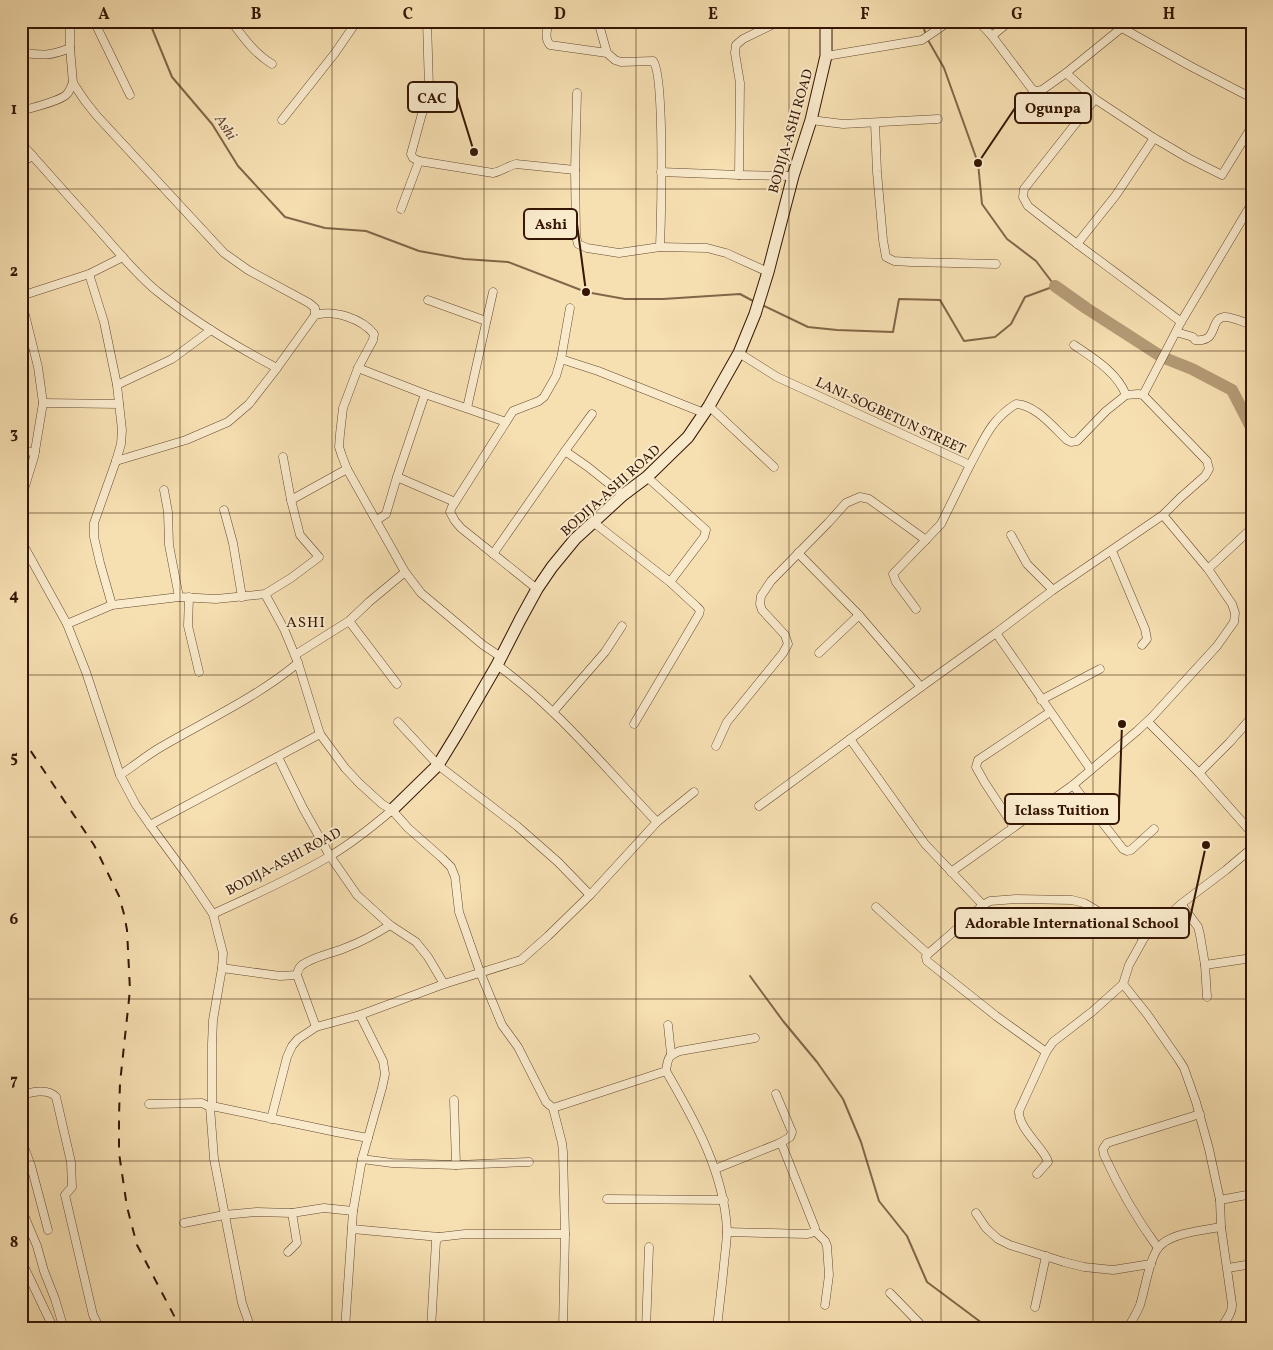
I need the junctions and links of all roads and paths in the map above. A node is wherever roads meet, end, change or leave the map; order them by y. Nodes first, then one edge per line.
1 (70, 21) edge
2 (94, 21) edge
3 (231, 21) edge
4 (357, 21) edge
5 (427, 21) edge
6 (549, 21) edge
7 (598, 21) edge
8 (780, 21) edge
9 (826, 21) edge
10 (950, 21) edge
11 (978, 21) edge
12 (1010, 21) edge
13 (1116, 21) edge
14 (1130, 21) edge
15 (1122, 28) junction
16 (992, 36) junction
17 (70, 48) junction
18 (21, 52) edge
19 (607, 53) junction
20 (826, 56) junction
21 (272, 64) dead end
22 (1066, 73) junction
23 (73, 83) junction
24 (577, 93) dead end
25 (130, 95) dead end
26 (1252, 98) edge
27 (1095, 99) junction
28 (21, 111) edge
29 (938, 119) dead end
30 (282, 120) dead end
31 (811, 120) junction
32 (875, 123) junction
33 (1252, 126) edge
34 (1154, 138) junction
35 (21, 143) edge
36 (33, 156) junction
37 (419, 161) junction
38 (21, 162) edge
39 (575, 170) junction
40 (661, 172) junction
41 (739, 175) junction
42 (793, 176) junction
43 (1252, 203) edge
44 (401, 209) dead end
45 (1077, 244) junction
46 (660, 247) junction
47 (123, 257) junction
48 (996, 264) dead end
49 (768, 272) junction
50 (89, 274) junction
51 (493, 292) dead end
52 (21, 298) edge
53 (428, 300) dead end
54 (570, 308) dead end
55 (315, 315) junction
56 (486, 321) junction
57 (1181, 322) junction
58 (1252, 325) edge
59 (211, 330) junction
60 (1176, 332) junction
61 (1074, 345) dead end
62 (739, 353) junction
63 (560, 360) junction
64 (277, 368) junction
65 (358, 368) junction
66 (117, 385) junction
67 (425, 394) junction
68 (1126, 395) junction
69 (1143, 395) junction
70 (43, 403) junction
71 (119, 404) junction
72 (466, 408) junction
73 (707, 409) junction
74 (592, 414) dead end
75 (506, 422) junction
76 (21, 451) edge
77 (565, 451) junction
78 (35, 452) junction
79 (283, 457) dead end
80 (116, 461) junction
81 (970, 465) junction
82 (774, 467) dead end
83 (347, 468) junction
84 (648, 476) junction
85 (397, 478) junction
86 (164, 490) dead end
87 (623, 495) junction
88 (21, 498) edge
89 (291, 500) junction
90 (455, 502) junction
91 (224, 510) dead end
92 (1163, 515) junction
93 (376, 520) junction
94 (593, 522) junction
95 (1252, 528) edge
96 (1011, 535) dead end
97 (21, 540) edge
98 (926, 540) junction
99 (1112, 550) junction
100 (798, 553) junction
101 (493, 554) junction
102 (21, 560) edge
103 (32, 561) junction
104 (1208, 569) junction
105 (405, 572) junction
106 (670, 582) junction
107 (538, 589) junction
108 (1053, 590) junction
109 (265, 594) junction
110 (242, 597) junction
111 (178, 598) junction
112 (189, 598) junction
113 (112, 604) junction
114 (916, 609) dead end
115 (859, 615) junction
116 (349, 621) junction
117 (67, 624) junction
118 (622, 626) dead end
119 (996, 633) junction
120 (1142, 646) dead end
121 (819, 653) dead end
122 (296, 659) junction
123 (499, 661) junction
124 (1100, 669) dead end
125 (199, 672) dead end
126 (397, 684) dead end
127 (921, 687) junction
128 (1041, 700) junction
129 (553, 712) junction
130 (1050, 712) junction
131 (1252, 717) edge
132 (398, 722) dead end
133 (1148, 722) junction
134 (634, 724) dead end
135 (320, 734) junction
136 (850, 739) junction
137 (716, 746) dead end
138 (278, 757) junction
139 (438, 765) junction
140 (1091, 770) junction
141 (1199, 774) junction
142 (120, 775) junction
143 (1073, 785) junction
144 (694, 792) dead end
145 (759, 806) dead end
146 (392, 810) junction
147 (657, 822) junction
148 (150, 825) junction
149 (1014, 828) junction
150 (1154, 829) dead end
151 (1252, 833) edge
152 (1252, 848) edge
153 (330, 856) junction
154 (951, 872) junction
155 (590, 895) junction
156 (1182, 904) junction
157 (983, 905) junction
158 (876, 907) dead end
159 (213, 914) junction
160 (390, 925) junction
161 (1144, 938) junction
162 (928, 954) junction
163 (1252, 958) edge
164 (1205, 965) junction
165 (222, 968) junction
166 (480, 972) junction
167 (297, 975) junction
168 (444, 984) junction
169 (1122, 984) junction
170 (1207, 997) dead end
171 (360, 1014) junction
172 (668, 1025) dead end
173 (316, 1027) junction
174 (755, 1038) dead end
175 (1046, 1052) junction
176 (672, 1054) junction
177 (666, 1071) junction
178 (776, 1094) dead end
179 (21, 1096) edge
180 (454, 1100) dead end
181 (149, 1104) dead end
182 (211, 1107) junction
183 (553, 1108) junction
184 (1200, 1114) junction
185 (271, 1119) junction
186 (368, 1138) junction
187 (21, 1139) edge
188 (780, 1143) junction
189 (362, 1159) junction
190 (529, 1162) dead end
191 (456, 1166) junction
192 (715, 1169) junction
193 (1037, 1174) dead end
194 (1252, 1194) edge
195 (607, 1199) dead end
196 (724, 1200) junction
197 (1220, 1200) junction
198 (21, 1208) edge
199 (353, 1211) junction
200 (292, 1213) junction
201 (976, 1213) dead end
202 (224, 1215) junction
203 (184, 1223) dead end
204 (1221, 1227) junction
205 (352, 1229) junction
206 (48, 1230) dead end
207 (815, 1231) junction
208 (727, 1232) junction
209 (565, 1234) junction
210 (439, 1237) junction
211 (648, 1247) dead end
212 (1158, 1248) junction
213 (288, 1252) dead end
214 (1046, 1256) junction
215 (21, 1260) edge
216 (1151, 1264) junction
217 (1252, 1264) edge
218 (1228, 1268) junction
219 (890, 1293) dead end
220 (825, 1305) dead end
221 (1035, 1307) dead end
222 (63, 1325) edge
223 (49, 1327) edge
224 (564, 1327) edge
225 (100, 1329) edge
226 (251, 1329) edge
227 (345, 1329) edge
228 (431, 1329) edge
229 (582, 1329) edge
230 (646, 1329) edge
231 (717, 1329) edge
232 (925, 1329) edge
233 (1127, 1329) edge
234 (1220, 1329) edge

1 - 17 street
2 - 25 street
3 - 21 street
4 - 30 street
5 - 37 street
6 - 19 street
7 - 19 street
8 - 41 street
9 - 20 street, BODIJA-ASHI ROAD
10 - 20 street
11 - 16 street
12 - 16 street
13 - 15 street
14 - 15 street
15 - 22 street
15 - 26 street
16 - 22 street
17 - 18 street
17 - 23 street
19 - 40 street
20 - 31 street, BODIJA-ASHI ROAD
22 - 27 street
23 - 28 street
23 - 55 street
24 - 39 street
27 - 34 street
27 - 45 street
29 - 32 street
31 - 32 street
31 - 42 street, BODIJA-ASHI ROAD
32 - 48 street
33 - 34 street
34 - 45 street
35 - 36 street
36 - 38 street
36 - 47 street
37 - 39 street
37 - 44 street
39 - 46 street
40 - 41 street
40 - 46 street
41 - 42 street
42 - 49 street, BODIJA-ASHI ROAD
43 - 57 street
45 - 57 street
46 - 49 street
47 - 50 street
47 - 59 street
49 - 62 street, BODIJA-ASHI ROAD
50 - 52 street
50 - 66 street
51 - 56 street
52 - 70 street
53 - 56 street
54 - 63 street
55 - 64 street
55 - 65 street
56 - 72 street
57 - 60 street
58 - 60 street
59 - 64 street
59 - 66 street
60 - 69 street
61 - 68 street
62 - 73 street, BODIJA-ASHI ROAD
62 - 81 street, LANI-SOGBETUN STREET
63 - 73 street
63 - 75 street
64 - 80 street
65 - 67 street
65 - 83 street
66 - 71 street
67 - 72 street
67 - 85 street
68 - 69 street
68 - 81 street, LANI-SOGBETUN STREET
69 - 92 street
70 - 71 street
70 - 78 street
71 - 80 street
72 - 75 street
73 - 82 street
73 - 84 street, BODIJA-ASHI ROAD
74 - 77 street
75 - 90 street
76 - 78 street
77 - 87 street
77 - 101 street
78 - 88 street
79 - 89 street
80 - 113 street
81 - 98 street
83 - 89 street
83 - 93 street
84 - 87 street, BODIJA-ASHI ROAD
84 - 106 street
85 - 90 street
85 - 93 street
86 - 111 street
87 - 94 street, BODIJA-ASHI ROAD
89 - 109 street
90 - 101 street
91 - 110 street
92 - 99 street
92 - 104 street
93 - 105 street
94 - 106 street
94 - 107 street, BODIJA-ASHI ROAD
95 - 104 street
96 - 108 street
97 - 103 street
98 - 100 street
98 - 114 street
99 - 108 street
99 - 120 street
100 - 115 street
100 - 137 street
101 - 107 street
102 - 103 street
103 - 117 street
104 - 133 street
105 - 116 street
105 - 123 street
106 - 134 street
107 - 123 street, BODIJA-ASHI ROAD
108 - 119 street
109 - 110 street
109 - 122 street
110 - 112 street
111 - 112 street
111 - 113 street
112 - 125 street
113 - 117 street
115 - 121 street
115 - 127 street
116 - 122 street
116 - 126 street
117 - 142 street
118 - 129 street
119 - 127 street
119 - 128 street
122 - 135 street
122 - 142 street
123 - 129 street
123 - 139 street, BODIJA-ASHI ROAD
124 - 128 street
127 - 136 street
128 - 130 street
129 - 147 street
130 - 140 street
130 - 149 street
131 - 141 street
132 - 139 street
133 - 140 street
133 - 141 street
135 - 138 street
135 - 146 street
136 - 145 street
136 - 154 street
138 - 148 street
138 - 153 street
139 - 146 street, BODIJA-ASHI ROAD
139 - 155 street
140 - 143 street
141 - 151 street
142 - 148 street
143 - 149 street
143 - 150 street
144 - 147 street
146 - 153 street, BODIJA-ASHI ROAD
146 - 166 street
147 - 155 street
148 - 159 street
149 - 154 street
152 - 156 street
153 - 159 street, BODIJA-ASHI ROAD
153 - 160 street
154 - 157 street
155 - 166 street
156 - 161 street
156 - 164 street
157 - 161 street
157 - 162 street
158 - 162 street
159 - 165 street
160 - 167 street
160 - 168 street
161 - 169 street
162 - 175 street
163 - 164 street
164 - 170 street
165 - 167 street
165 - 182 street
166 - 168 street
166 - 183 street
167 - 173 street
168 - 171 street
169 - 175 street
169 - 184 street
171 - 173 street
171 - 186 street
172 - 176 street
173 - 185 street
174 - 176 street
175 - 193 street
176 - 177 street
177 - 183 street
177 - 192 street
178 - 188 street
179 - 225 street
180 - 191 street
181 - 182 street
182 - 185 street
182 - 202 street
183 - 209 street
184 - 197 street
184 - 212 street
185 - 186 street
186 - 189 street
187 - 206 street
188 - 192 street
188 - 207 street
189 - 191 street
189 - 199 street
190 - 191 street
192 - 196 street
194 - 197 street
195 - 196 street
196 - 208 street
197 - 204 street
198 - 222 street
199 - 200 street
199 - 205 street
200 - 202 street
200 - 213 street
201 - 214 street
202 - 203 street
202 - 226 street
204 - 212 street
204 - 218 street
205 - 210 street
205 - 227 street
207 - 208 street
207 - 220 street
208 - 231 street
209 - 210 street
209 - 224 street
210 - 228 street
211 - 230 street
212 - 216 street
214 - 216 street
214 - 221 street
215 - 223 street
216 - 233 street
217 - 218 street
218 - 234 street
219 - 232 street
222 - 223 street
224 - 229 street

